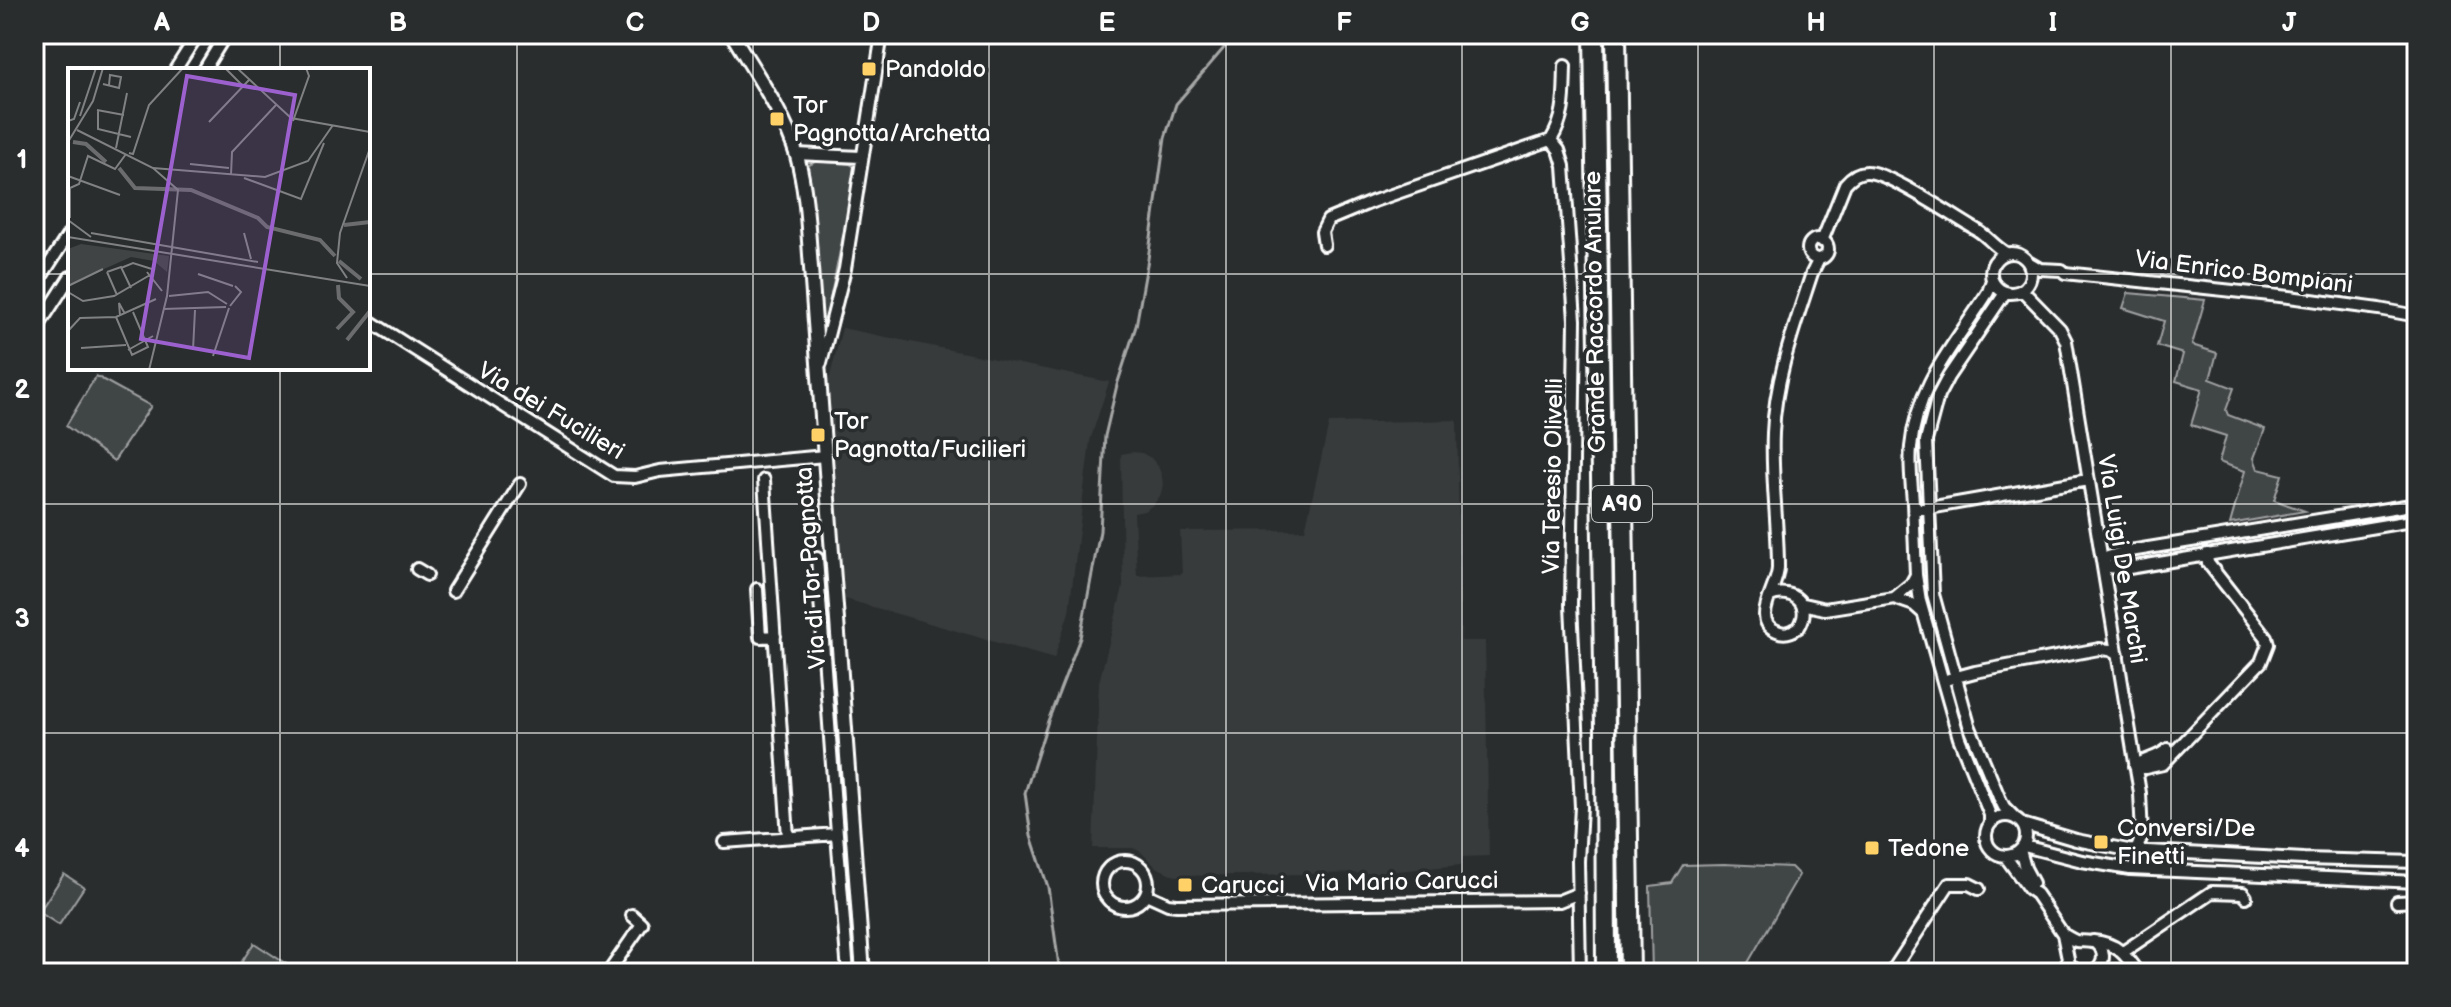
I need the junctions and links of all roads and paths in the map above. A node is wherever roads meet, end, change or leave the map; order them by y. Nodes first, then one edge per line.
1 (198, 34) edge
2 (226, 34) edge
3 (882, 34) edge
4 (1594, 34) edge
5 (1616, 34) edge
6 (736, 36) edge
7 (1565, 66) dead end
8 (176, 68) edge
9 (205, 68) edge
10 (1551, 140) junction
11 (796, 154) junction
12 (861, 157) junction
13 (1973, 229) junction
14 (68, 235) edge
15 (1324, 245) dead end
16 (2006, 253) junction
17 (2028, 262) junction
18 (1991, 266) junction
19 (2065, 273) junction
20 (68, 280) edge
21 (1992, 280) junction
22 (2030, 280) junction
23 (34, 288) edge
24 (2022, 290) junction
25 (2005, 293) junction
26 (2417, 316) edge
27 (370, 321) edge
28 (34, 333) edge
29 (818, 373) junction
30 (825, 456) junction
31 (764, 480) dead end
32 (2088, 480) junction
33 (520, 484) dead end
34 (1913, 503) junction
35 (2417, 504) edge
36 (1928, 507) junction
37 (2347, 515) junction
38 (2417, 520) edge
39 (2265, 529) junction
40 (2350, 530) junction
41 (2182, 543) junction
42 (2267, 544) junction
43 (2207, 554) junction
44 (817, 558) dead end
45 (2185, 558) junction
46 (2102, 563) junction
47 (417, 569) dead end
48 (1779, 570) junction
49 (427, 575) dead end
50 (1916, 575) junction
51 (757, 589) dead end
52 (453, 591) dead end
53 (1791, 594) junction
54 (1770, 596) junction
55 (1894, 598) junction
56 (1803, 604) junction
57 (1825, 609) junction
58 (1923, 613) junction
59 (1803, 620) junction
60 (775, 636) junction
61 (2118, 655) junction
62 (1941, 675) junction
63 (1956, 678) junction
64 (2135, 766) junction
65 (2018, 821) junction
66 (1990, 824) junction
67 (837, 834) junction
68 (788, 837) junction
69 (724, 842) dead end
70 (2022, 848) junction
71 (2136, 851) junction
72 (2005, 856) junction
73 (2417, 862) edge
74 (2417, 882) edge
75 (1979, 889) dead end
76 (1579, 893) junction
77 (2035, 893) junction
78 (1146, 894) junction
79 (2246, 897) dead end
80 (2417, 901) edge
81 (2397, 902) dead end
82 (632, 915) dead end
83 (2063, 934) junction
84 (2078, 941) junction
85 (2093, 941) junction
86 (2068, 952) junction
87 (2123, 952) junction
88 (2072, 971) edge
89 (2097, 972) edge
90 (608, 973) edge
91 (848, 973) edge
92 (863, 973) edge
93 (1580, 973) edge
94 (1606, 973) edge
95 (1630, 973) edge
96 (1891, 973) edge
97 (2138, 973) edge

1 - 8 street
2 - 9 street
3 - 12 street
4 - 94 highway, Grande Raccordo Anulare / A90
5 - 95 highway, Grande Raccordo Anulare / A90
6 - 11 street, Via di Tor Pagnotta
7 - 10 street
10 - 15 street
10 - 76 street, Via Teresio Olivelli
11 - 12 street
11 - 29 street, Via di Tor Pagnotta
12 - 29 street
13 - 16 street
13 - 18 street
13 - 48 street
14 - 23 street
16 - 17 street
16 - 18 street
17 - 19 street, Via Enrico Bompiani
17 - 22 street
18 - 21 street
19 - 22 street, Via Enrico Bompiani
19 - 26 street, Via Enrico Bompiani
20 - 28 street
21 - 25 street
21 - 34 street
22 - 24 street
24 - 25 street
24 - 32 street, Via Luigi De Marchi
25 - 36 street
27 - 30 street, Via dei Fucilieri
29 - 30 street, Via di Tor Pagnotta
30 - 92 street, Via di Tor Pagnotta
31 - 60 street
32 - 36 street
32 - 46 street, Via Luigi De Marchi
33 - 52 street
34 - 36 street
34 - 50 street
35 - 37 street
36 - 63 street
37 - 39 street
37 - 40 street
38 - 40 street
39 - 41 street
39 - 42 street
40 - 42 street
41 - 45 street
41 - 46 street
42 - 43 street
43 - 45 street
43 - 64 street
44 - 67 street
45 - 46 street
46 - 61 street, Via Luigi De Marchi
47 - 49 street
48 - 53 street
48 - 54 street
50 - 55 street
50 - 58 street
51 - 60 street
53 - 54 street
53 - 56 street
54 - 59 street
55 - 57 street
55 - 58 street
56 - 57 street
56 - 59 street
57 - 59 street
58 - 62 street
60 - 68 street
61 - 63 street
61 - 64 street, Via Luigi De Marchi
62 - 63 street
62 - 66 street
63 - 65 street
64 - 71 street, Via Luigi De Marchi
65 - 66 street
65 - 70 street
65 - 71 street
66 - 72 street
67 - 68 street
67 - 91 street
68 - 69 street
70 - 72 street
70 - 74 street
70 - 77 street
71 - 73 street
72 - 77 street
75 - 96 street
76 - 78 street, Via Mario Carucci
76 - 93 street
77 - 83 street
78 - 78 street
79 - 87 street
80 - 81 street
82 - 90 street
83 - 84 street
83 - 86 street
84 - 85 street
84 - 86 street
85 - 87 street
85 - 89 street
86 - 88 street
87 - 97 street

